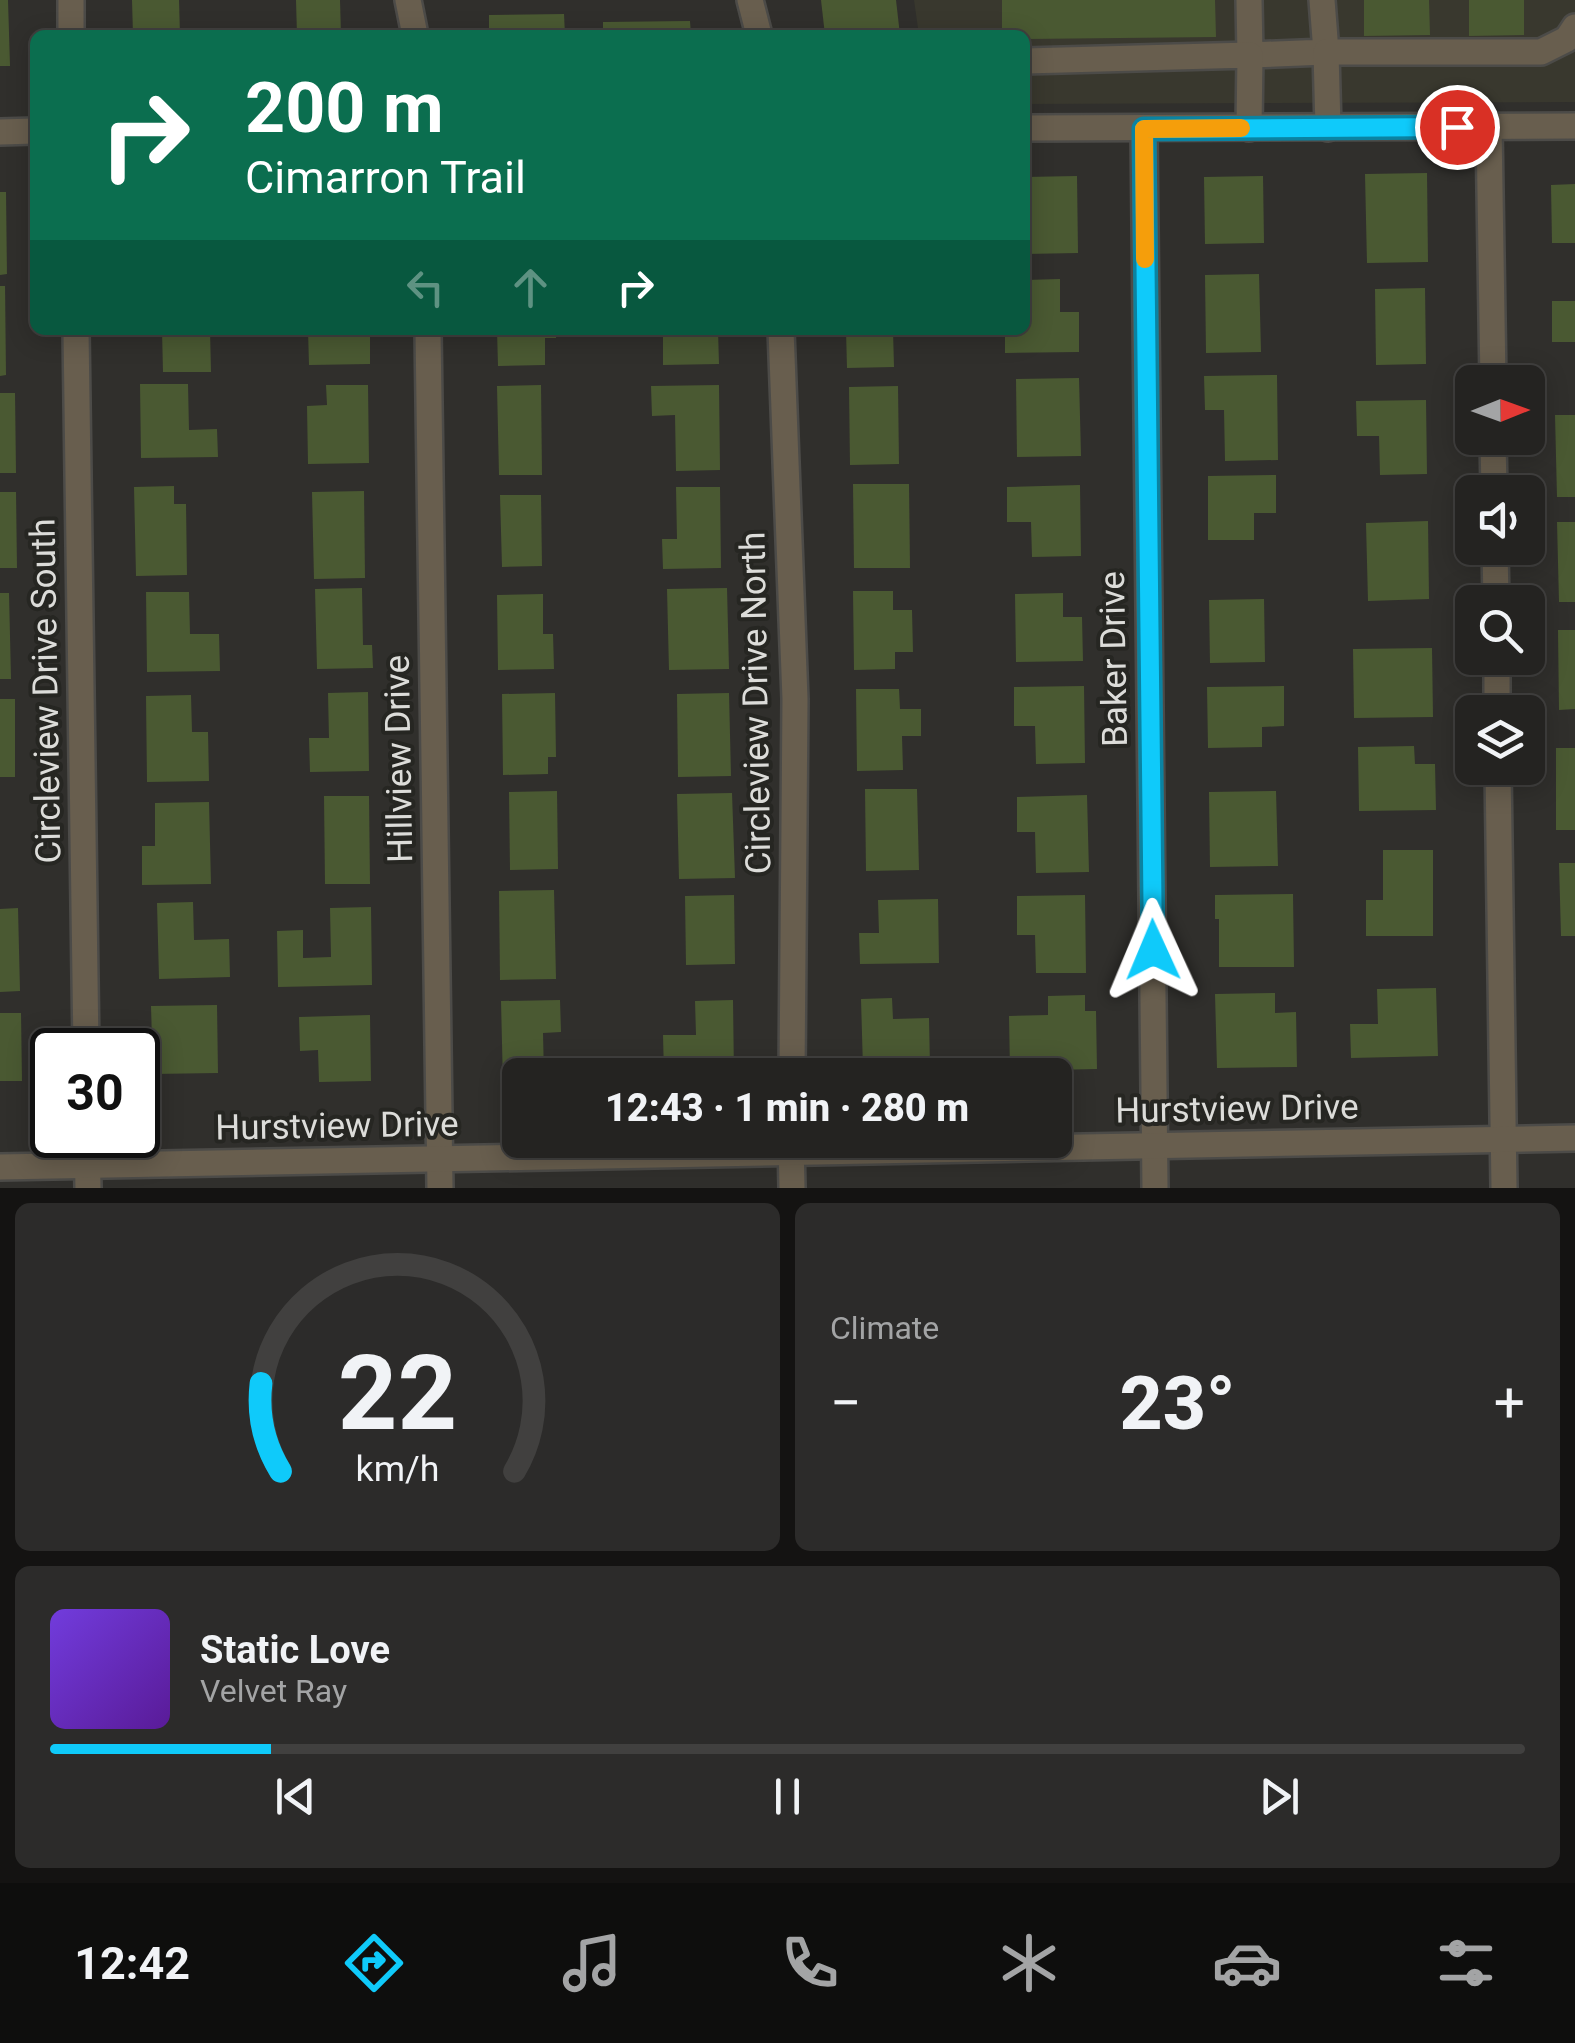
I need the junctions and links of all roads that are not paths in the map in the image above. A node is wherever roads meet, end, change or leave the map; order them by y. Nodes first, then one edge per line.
1 (70, 0) edge
2 (408, 0) edge
3 (750, 0) edge
4 (1250, 0) edge
5 (1322, 0) edge
6 (1575, 27) edge
7 (71, 30) edge
8 (414, 30) edge
9 (759, 30) edge
10 (1326, 52) junction
11 (1250, 55) junction
12 (1030, 61) edge
13 (1575, 126) edge
14 (1489, 127) junction
15 (1030, 128) edge
16 (1249, 128) junction
17 (1328, 128) junction
18 (1144, 129) junction
19 (0, 132) edge
20 (30, 132) edge
21 (76, 335) edge
22 (428, 335) edge
23 (781, 335) edge
24 (1492, 365) edge
25 (1498, 785) edge
26 (86, 1028) edge
27 (792, 1058) edge
28 (1575, 1138) edge
29 (1504, 1140) junction
30 (1072, 1146) edge
31 (1155, 1146) junction
32 (502, 1157) edge
33 (791, 1158) edge
34 (440, 1159) junction
35 (0, 1166) edge
36 (88, 1176) edge
37 (440, 1188) edge
38 (792, 1188) edge
39 (1155, 1188) edge
40 (1504, 1188) edge

1 - 7 street
2 - 8 street
3 - 9 street
4 - 11 street
5 - 10 street
6 - 10 street
10 - 11 street
10 - 17 street
11 - 12 street
11 - 16 street
13 - 14 street
14 - 17 street
14 - 24 street
15 - 18 street
16 - 17 street
16 - 18 street
18 - 31 street, Baker Drive
19 - 20 street
21 - 26 street, Circleview Drive South
22 - 34 street, Hillview Drive
23 - 27 street, Circleview Drive North
25 - 29 street
28 - 29 street, Hurstview Drive
29 - 31 street, Hurstview Drive
29 - 40 street
30 - 31 street, Hurstview Drive
31 - 39 street, Baker Drive
32 - 34 street, Hurstview Drive
33 - 38 street
34 - 36 street, Hurstview Drive
34 - 37 street, Hillview Drive
35 - 36 street, Hurstview Drive

